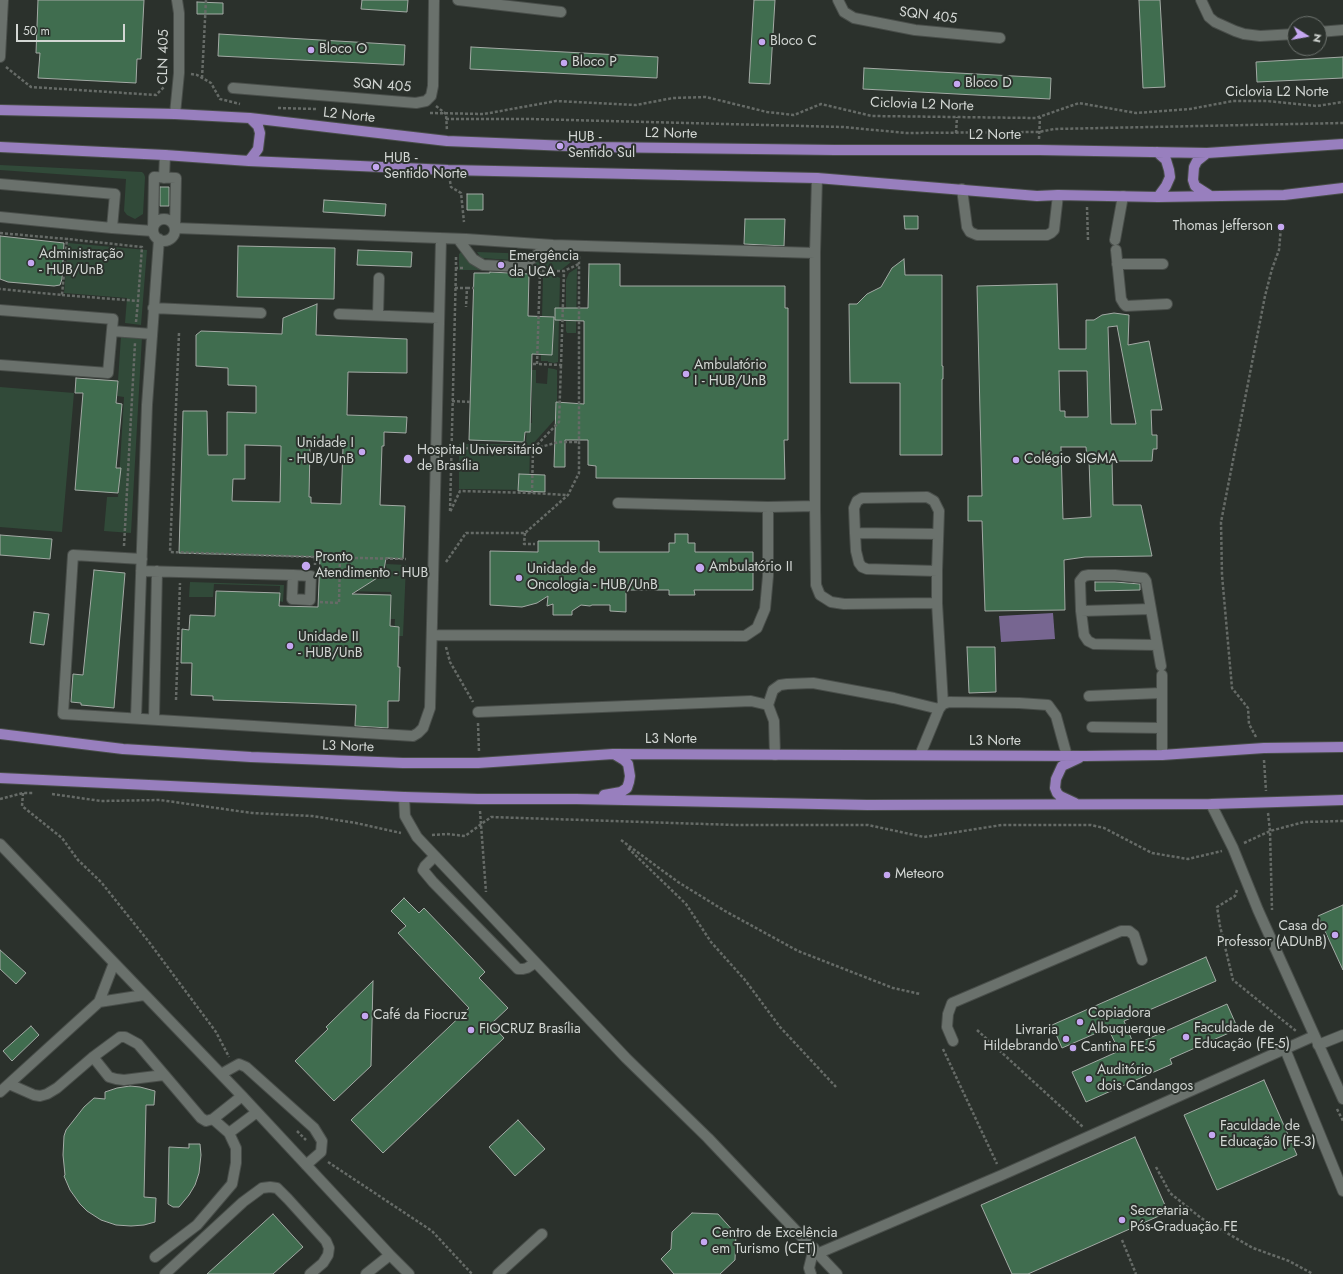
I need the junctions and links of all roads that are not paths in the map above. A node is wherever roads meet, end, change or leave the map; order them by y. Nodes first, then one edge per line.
1 (3, 0) edge
2 (177, 0) edge
3 (434, 0) edge
4 (458, 0) edge
5 (838, 0) edge
6 (1201, 0) edge
7 (561, 12) dead end
8 (1343, 30) edge
9 (1327, 31) edge
10 (1287, 34) edge
11 (1000, 38) dead end
12 (0, 57) edge
13 (233, 88) dead end
14 (0, 110) edge
15 (175, 114) junction
16 (250, 118) junction
17 (1343, 144) edge
18 (0, 147) edge
19 (1157, 152) junction
20 (1207, 153) junction
21 (165, 155) junction
22 (249, 161) junction
23 (164, 178) junction
24 (817, 178) junction
25 (0, 184) edge
26 (1343, 188) edge
27 (962, 189) junction
28 (1058, 195) junction
29 (1209, 195) junction
30 (1123, 196) junction
31 (1158, 197) junction
32 (0, 217) edge
33 (112, 228) junction
34 (175, 228) junction
35 (156, 235) junction
36 (441, 238) junction
37 (458, 239) junction
38 (553, 246) junction
39 (815, 252) junction
40 (1118, 264) junction
41 (1163, 264) dead end
42 (380, 278) dead end
43 (1167, 304) dead end
44 (153, 308) junction
45 (0, 310) edge
46 (261, 313) dead end
47 (339, 314) dead end
48 (378, 315) junction
49 (439, 318) junction
50 (112, 331) junction
51 (152, 334) junction
52 (0, 364) edge
53 (618, 503) dead end
54 (815, 506) junction
55 (768, 507) junction
56 (855, 533) junction
57 (938, 534) junction
58 (142, 559) junction
59 (141, 571) junction
60 (157, 571) junction
61 (937, 571) junction
62 (293, 575) dead end
63 (937, 603) junction
64 (1151, 609) junction
65 (1081, 611) junction
66 (437, 635) junction
67 (1157, 646) junction
68 (1162, 694) junction
69 (1089, 696) dead end
70 (768, 705) junction
71 (941, 706) junction
72 (478, 712) road end
73 (136, 718) junction
74 (154, 719) junction
75 (1092, 728) dead end
76 (1162, 728) junction
77 (0, 734) edge
78 (1343, 747) edge
79 (613, 754) junction
80 (775, 754) junction
81 (1162, 754) junction
82 (920, 755) junction
83 (1067, 756) junction
84 (1084, 756) junction
85 (0, 778) edge
86 (404, 797) junction
87 (576, 799) junction
88 (1343, 800) edge
89 (1211, 804) junction
90 (1080, 805) junction
91 (0, 844) edge
92 (435, 856) junction
93 (1142, 960) dead end
94 (114, 963) junction
95 (535, 963) junction
96 (144, 995) junction
97 (98, 1002) junction
98 (1343, 1035) edge
99 (953, 1040) dead end
100 (1313, 1040) junction
101 (1285, 1049) junction
102 (93, 1057) junction
103 (164, 1074) junction
104 (221, 1074) junction
105 (9, 1084) junction
106 (0, 1092) edge
107 (242, 1096) junction
108 (1343, 1099) edge
109 (257, 1112) junction
110 (213, 1119) junction
111 (229, 1133) junction
112 (306, 1165) junction
113 (1343, 1192) edge
114 (542, 1234) dead end
115 (816, 1251) junction
116 (390, 1255) junction
117 (155, 1257) dead end
118 (165, 1274) edge
119 (310, 1274) edge
120 (366, 1274) edge
121 (409, 1274) edge
122 (498, 1274) edge
123 (811, 1274) edge
124 (837, 1274) edge

1 - 12 street
2 - 15 street, CLN 405
3 - 13 street, SQN 405
4 - 7 street
5 - 11 street, SQN 405
6 - 10 street
8 - 9 street
14 - 15 main road, L2 Norte
15 - 16 main road, L2 Norte
16 - 19 main road, L2 Norte
16 - 22 main road
17 - 20 main road, L2 Norte
18 - 21 main road
19 - 20 main road, L2 Norte
19 - 31 main road
20 - 29 main road
21 - 22 main road
21 - 23 street
22 - 24 main road
23 - 34 street
23 - 35 street
24 - 27 main road
24 - 39 street
25 - 33 street
26 - 29 main road
27 - 28 main road
27 - 28 street
28 - 30 main road
29 - 31 main road
30 - 31 main road
30 - 40 street
32 - 33 street
33 - 35 street
34 - 35 street
34 - 35 street
34 - 36 street
35 - 44 street
36 - 37 street
36 - 49 street
37 - 38 street
37 - 38 street
38 - 39 street
39 - 54 street
40 - 41 street
40 - 43 street
42 - 48 street
44 - 46 street
44 - 51 street
45 - 50 street
47 - 48 street
48 - 49 street
49 - 66 street
50 - 51 street
50 - 52 street
51 - 58 street
53 - 55 street
54 - 55 street
54 - 63 street
55 - 66 street
56 - 57 street
56 - 57 street
56 - 61 street
57 - 61 street
58 - 59 street
58 - 73 street
59 - 60 street
59 - 73 street
60 - 62 street
60 - 74 street
61 - 63 street
63 - 71 street
64 - 65 street
64 - 65 street
64 - 67 street
65 - 67 street
66 - 74 street
67 - 68 street
68 - 69 street
68 - 76 street
70 - 71 street
70 - 72 street
70 - 80 street
71 - 82 street
71 - 83 street
73 - 74 street
75 - 76 street
76 - 81 street
77 - 79 main road, L3 Norte
78 - 81 main road, L3 Norte
79 - 80 main road, L3 Norte
79 - 87 main road
80 - 82 main road, L3 Norte
81 - 84 main road, L3 Norte
82 - 83 main road, L3 Norte
83 - 84 main road, L3 Norte
84 - 90 main road
85 - 86 main road
86 - 87 main road
86 - 92 street
87 - 90 main road
88 - 89 main road
89 - 90 main road
89 - 100 street
91 - 94 street
92 - 95 street
92 - 95 street
93 - 99 street
94 - 96 street
94 - 97 street
95 - 115 street
96 - 97 street
96 - 104 street
97 - 105 street
98 - 100 street
100 - 101 street
100 - 108 street
101 - 113 street
101 - 115 street
102 - 103 street
102 - 103 street
102 - 105 street
103 - 110 street
104 - 107 street
104 - 112 street
105 - 106 street
107 - 109 street
107 - 110 street
109 - 111 street
109 - 112 street
110 - 111 street
111 - 117 street
112 - 116 street
114 - 122 street
115 - 123 street
115 - 124 street
116 - 120 street
116 - 121 street
118 - 119 street

